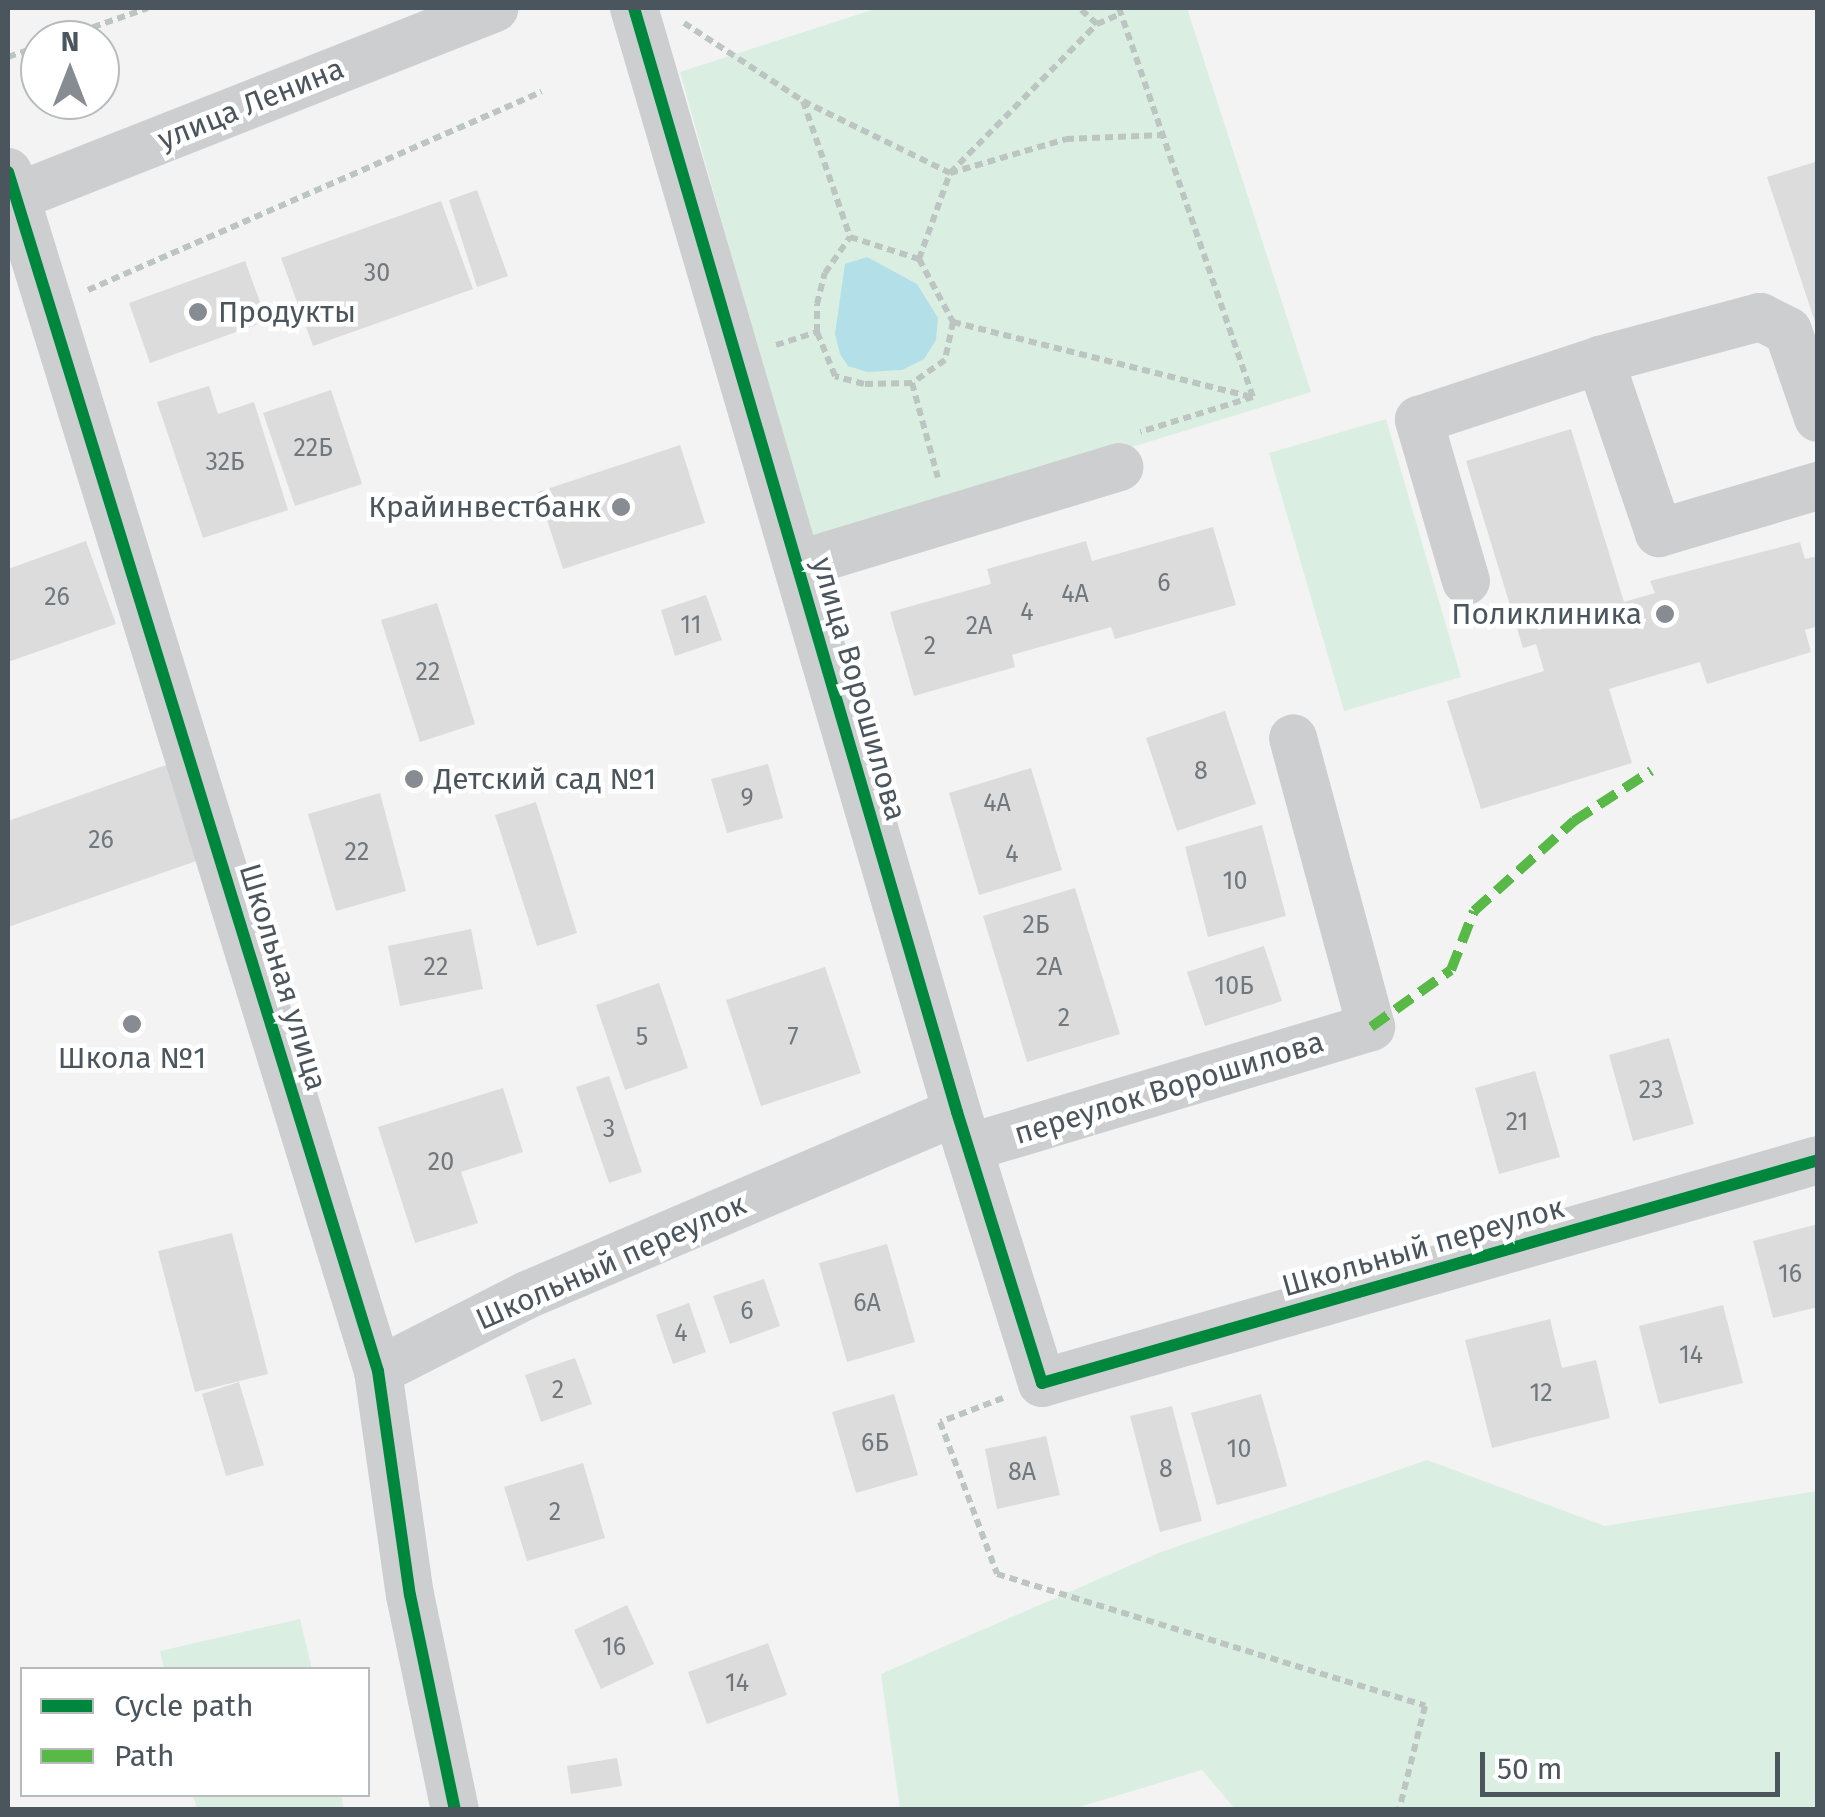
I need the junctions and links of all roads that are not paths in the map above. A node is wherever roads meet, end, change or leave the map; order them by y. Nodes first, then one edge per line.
1 (495, 8) edge
2 (634, 8) edge
3 (10, 190) edge
4 (1600, 360) junction
5 (1818, 418) edge
6 (1124, 451) road end
7 (1818, 486) edge
8 (797, 564) junction
9 (1466, 581) dead end
10 (1293, 738) dead end
11 (962, 1130) junction
12 (1818, 1160) edge
13 (378, 1371) junction
14 (1042, 1383) joint
15 (456, 1810) edge

1 - 3 street, улица Ленина
2 - 8 street, улица Ворошилова
3 - 13 street, Школьная улица
4 - 5 street
4 - 7 street
4 - 9 street
6 - 8 street
8 - 11 street, улица Ворошилова
10 - 11 street, переулок Ворошилова
11 - 13 street, Школьный переулок
11 - 14 street, улица Ворошилова
12 - 14 street, Школьный переулок
13 - 15 street, Школьная улица

